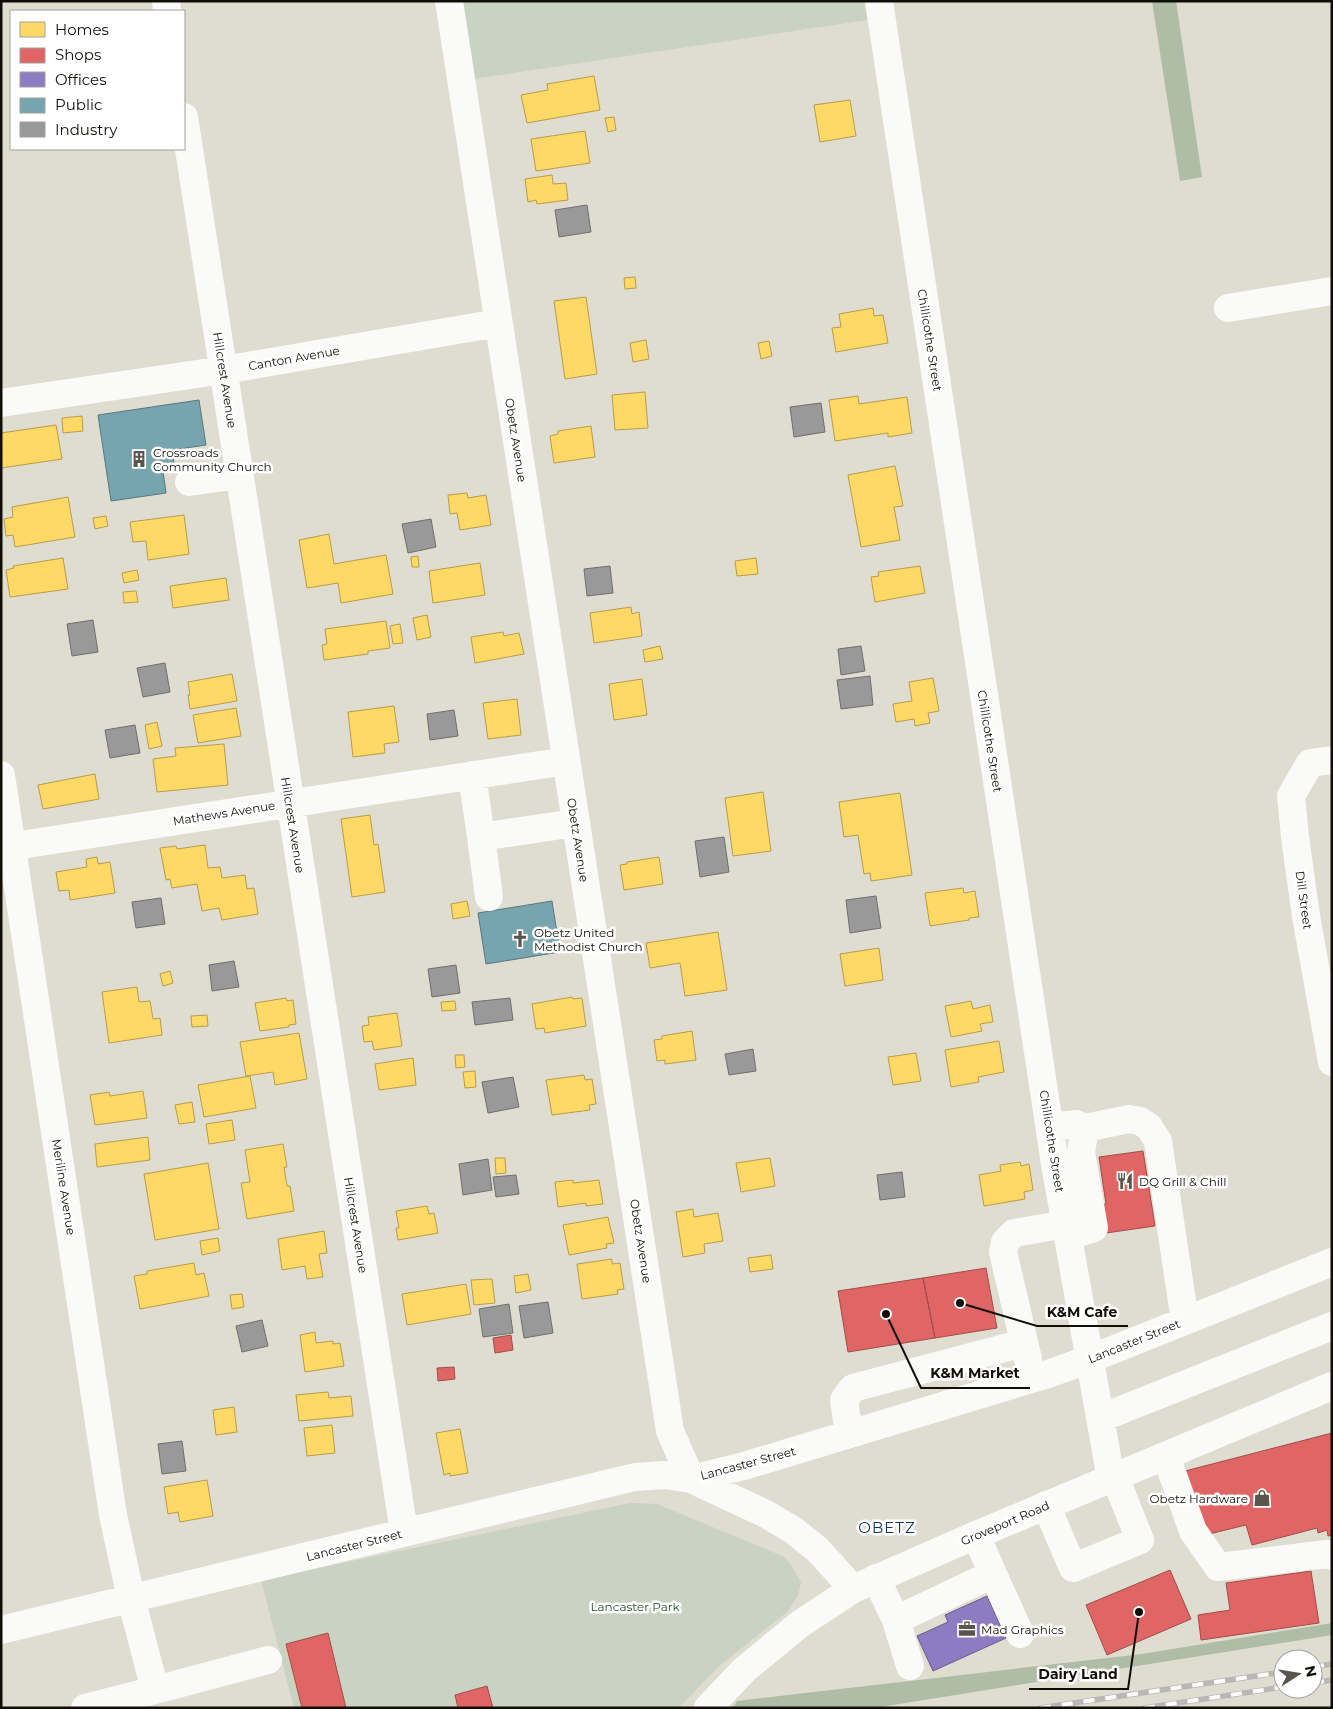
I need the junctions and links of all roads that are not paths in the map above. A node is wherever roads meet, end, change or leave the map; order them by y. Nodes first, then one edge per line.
1 (449, 1) edge
2 (879, 1) edge
3 (185, 123) edge
4 (1332, 291) edge
5 (1228, 308) dead end
6 (498, 324) junction
7 (224, 370) junction
8 (1, 403) edge
9 (240, 475) junction
10 (189, 482) dead end
11 (1332, 760) edge
12 (566, 761) junction
13 (1, 775) edge
14 (472, 775) junction
15 (290, 803) junction
16 (575, 823) junction
17 (481, 837) junction
18 (7, 847) edge
19 (489, 897) dead end
20 (1332, 1062) edge
21 (1050, 1127) junction
22 (1085, 1128) junction
23 (1067, 1230) junction
24 (1332, 1262) edge
25 (1185, 1321) junction
26 (1332, 1326) edge
27 (1024, 1343) junction
28 (1090, 1359) junction
29 (1032, 1378) junction
30 (1332, 1386) edge
31 (1101, 1418) junction
32 (849, 1434) junction
33 (1166, 1456) junction
34 (1113, 1478) junction
35 (690, 1479) junction
36 (1046, 1505) junction
37 (404, 1532) junction
38 (976, 1535) junction
39 (1332, 1556) edge
40 (993, 1574) junction
41 (865, 1584) junction
42 (131, 1598) junction
43 (896, 1620) junction
44 (1, 1630) edge
45 (1020, 1634) dead end
46 (268, 1660) dead end
47 (910, 1666) dead end
48 (155, 1690) junction
49 (85, 1708) edge
50 (708, 1708) edge

1 - 6 street, Obetz Avenue
2 - 21 street, Chillicothe Street
3 - 7 street, Hillcrest Avenue
4 - 5 street
6 - 7 street, Canton Avenue
6 - 12 street, Obetz Avenue
7 - 8 street, Canton Avenue
7 - 9 street, Hillcrest Avenue
9 - 10 street
9 - 15 street, Hillcrest Avenue
11 - 20 street, Dill Street
12 - 14 street, Mathews Avenue
12 - 16 street, Obetz Avenue
13 - 18 street, Meriline Avenue
14 - 15 street, Mathews Avenue
14 - 17 street
15 - 18 street, Mathews Avenue
15 - 37 street, Hillcrest Avenue
16 - 17 street
16 - 35 street, Obetz Avenue
17 - 19 street
18 - 42 street, Meriline Avenue
21 - 22 street
21 - 23 street, Chillicothe Street
22 - 23 street
22 - 25 street
23 - 27 street
23 - 28 street, Chillicothe Street
24 - 25 street, Lancaster Street
25 - 28 street, Lancaster Street
26 - 31 street
27 - 29 street
27 - 32 street
28 - 29 street, Lancaster Street
28 - 31 street, Chillicothe Street
29 - 32 street, Lancaster Street
30 - 33 street, Groveport Road
31 - 34 street, Chillicothe Street
32 - 35 street, Lancaster Street
33 - 34 street, Groveport Road
33 - 39 street
34 - 36 street, Groveport Road
34 - 36 street, Chillicothe Street
35 - 37 street, Lancaster Street
35 - 41 street
36 - 38 street, Groveport Road
37 - 42 street, Lancaster Street
38 - 40 street
38 - 41 street, Groveport Road
40 - 43 street
40 - 45 street
41 - 43 street
41 - 50 street, Groveport Road
42 - 44 street, Lancaster Street
42 - 48 street, Meriline Avenue
43 - 47 street
46 - 48 street
48 - 49 street

